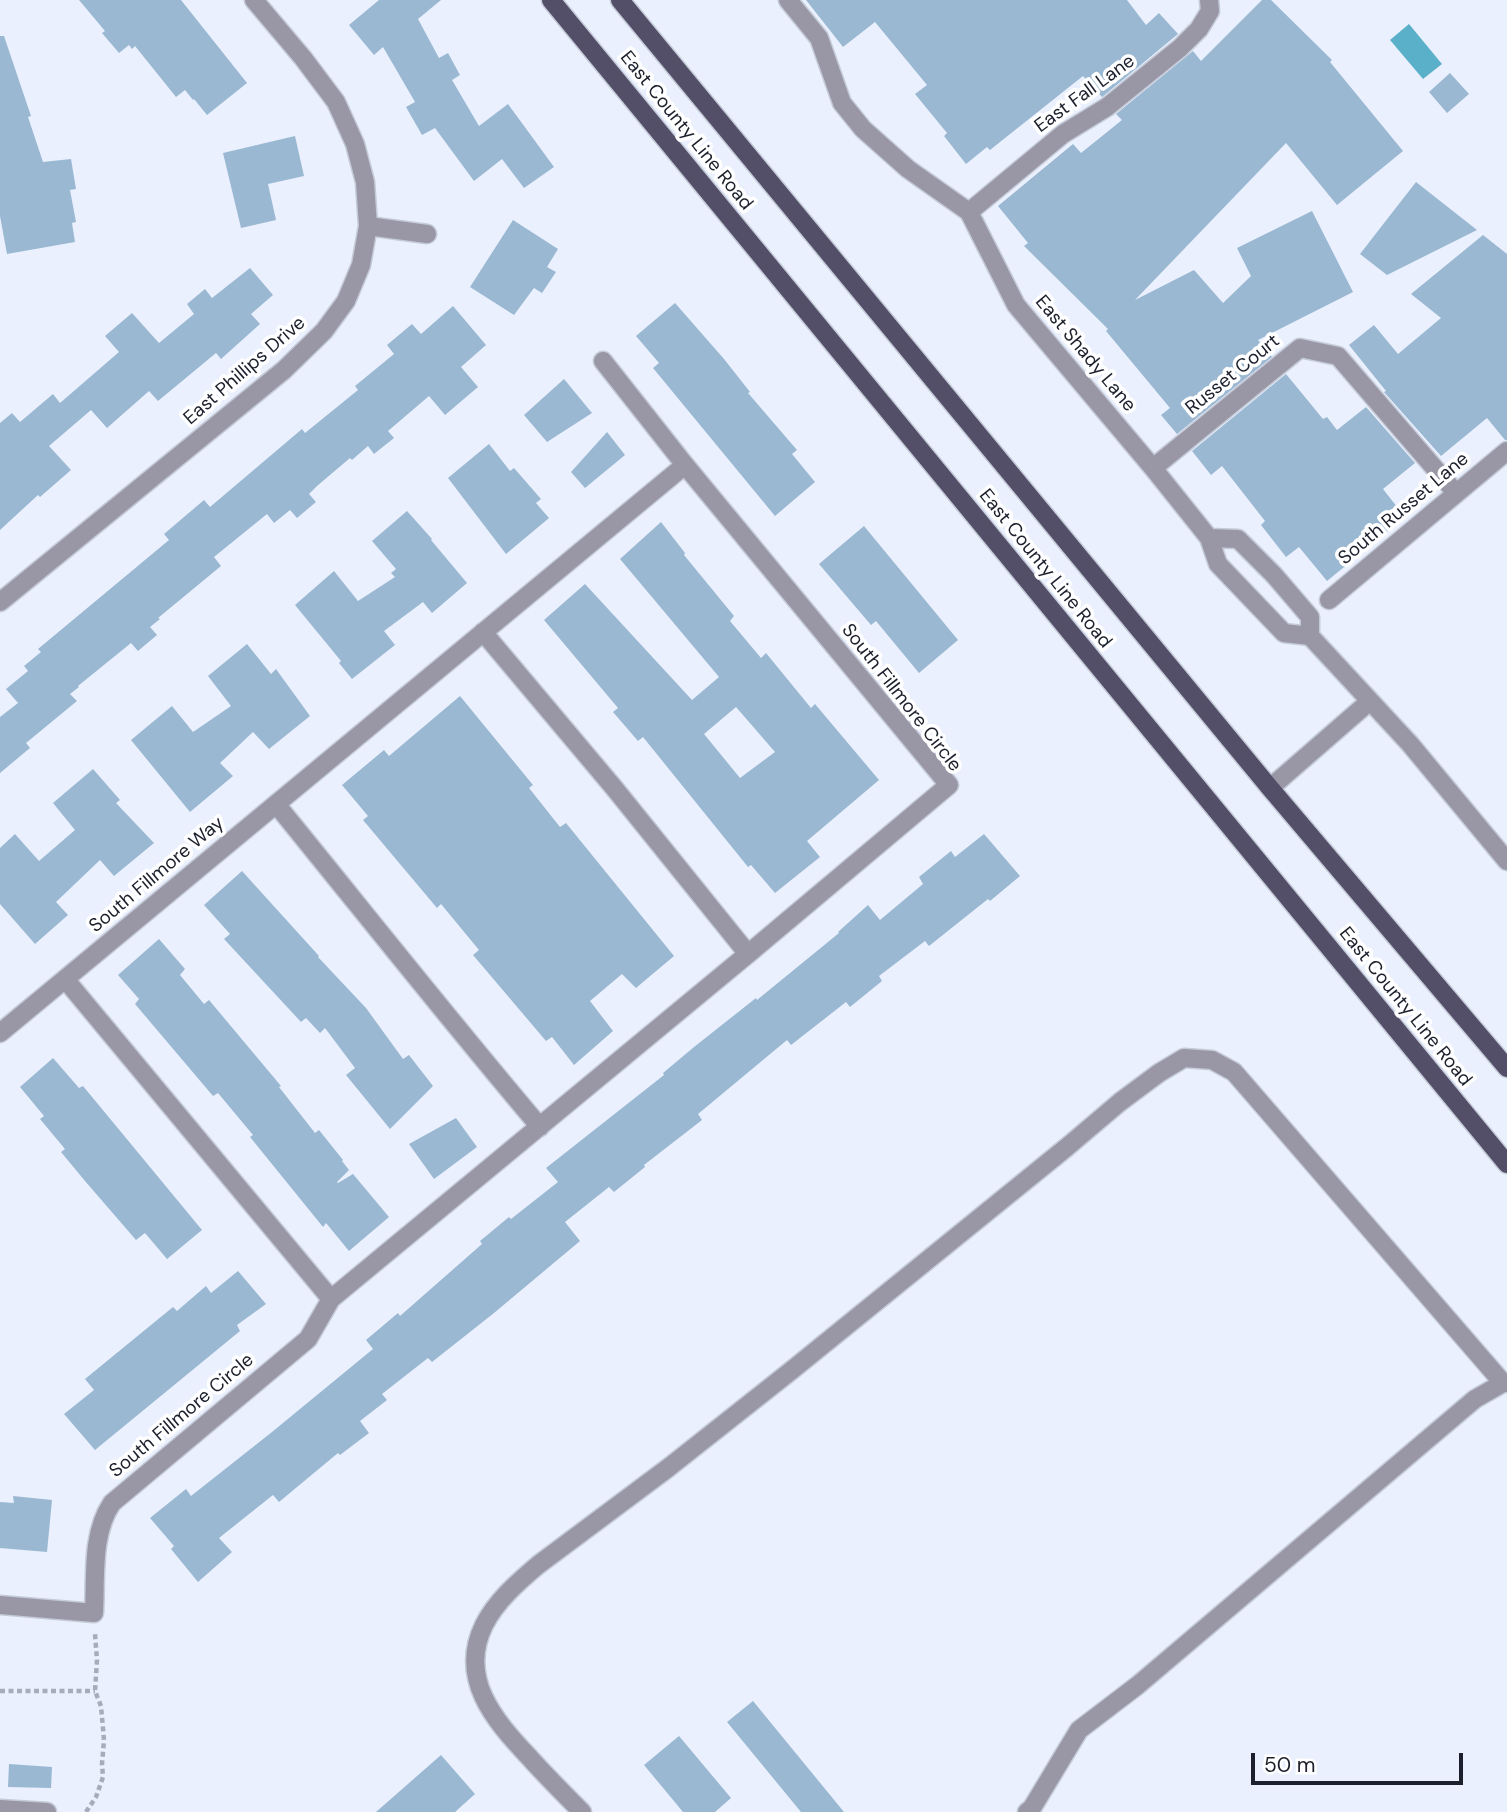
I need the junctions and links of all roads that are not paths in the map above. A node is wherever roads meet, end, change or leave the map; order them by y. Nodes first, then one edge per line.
1 (254, 0) edge
2 (551, 0) edge
3 (620, 0) edge
4 (788, 0) edge
5 (1209, 0) edge
6 (969, 212) junction
7 (368, 226) junction
8 (427, 234) dead end
9 (603, 361) dead end
10 (1507, 451) edge
11 (685, 465) junction
12 (1153, 468) junction
13 (1456, 493) junction
14 (1209, 538) junction
15 (1329, 600) dead end
16 (0, 602) edge
17 (483, 632) junction
18 (1310, 636) junction
19 (1370, 701) junction
20 (1270, 788) junction
21 (276, 804) junction
22 (1507, 861) edge
23 (748, 954) junction
24 (65, 979) junction
25 (0, 1033) edge
26 (1507, 1068) edge
27 (540, 1127) junction
28 (1507, 1164) edge
29 (331, 1299) junction
30 (1505, 1383) edge
31 (0, 1605) edge
32 (0, 1809) edge
33 (47, 1812) edge
34 (582, 1812) edge
35 (1027, 1812) edge

1 - 7 street, East Phillips Drive
2 - 28 main road, East County Line Road
3 - 20 main road, East County Line Road
4 - 6 street, East Shady Lane
5 - 6 street, East Fall Lane
6 - 12 street, East Shady Lane
7 - 8 street
7 - 16 street, East Phillips Drive
9 - 11 street
10 - 13 street, South Russet Lane
11 - 17 street, South Fillmore Way
11 - 23 street, South Fillmore Circle
12 - 13 street, Russet Court
12 - 14 street, East Shady Lane
13 - 15 street, South Russet Lane
14 - 18 street, East Shady Lane
14 - 18 street
17 - 21 street, South Fillmore Way
17 - 23 street
18 - 19 street
19 - 20 street
19 - 22 street
20 - 26 main road, East County Line Road
21 - 24 street, South Fillmore Way
21 - 27 street
23 - 27 street, South Fillmore Circle
24 - 25 street, South Fillmore Way
24 - 29 street
27 - 29 street, South Fillmore Circle
29 - 31 street, South Fillmore Circle
30 - 34 street
30 - 35 street
32 - 33 street

